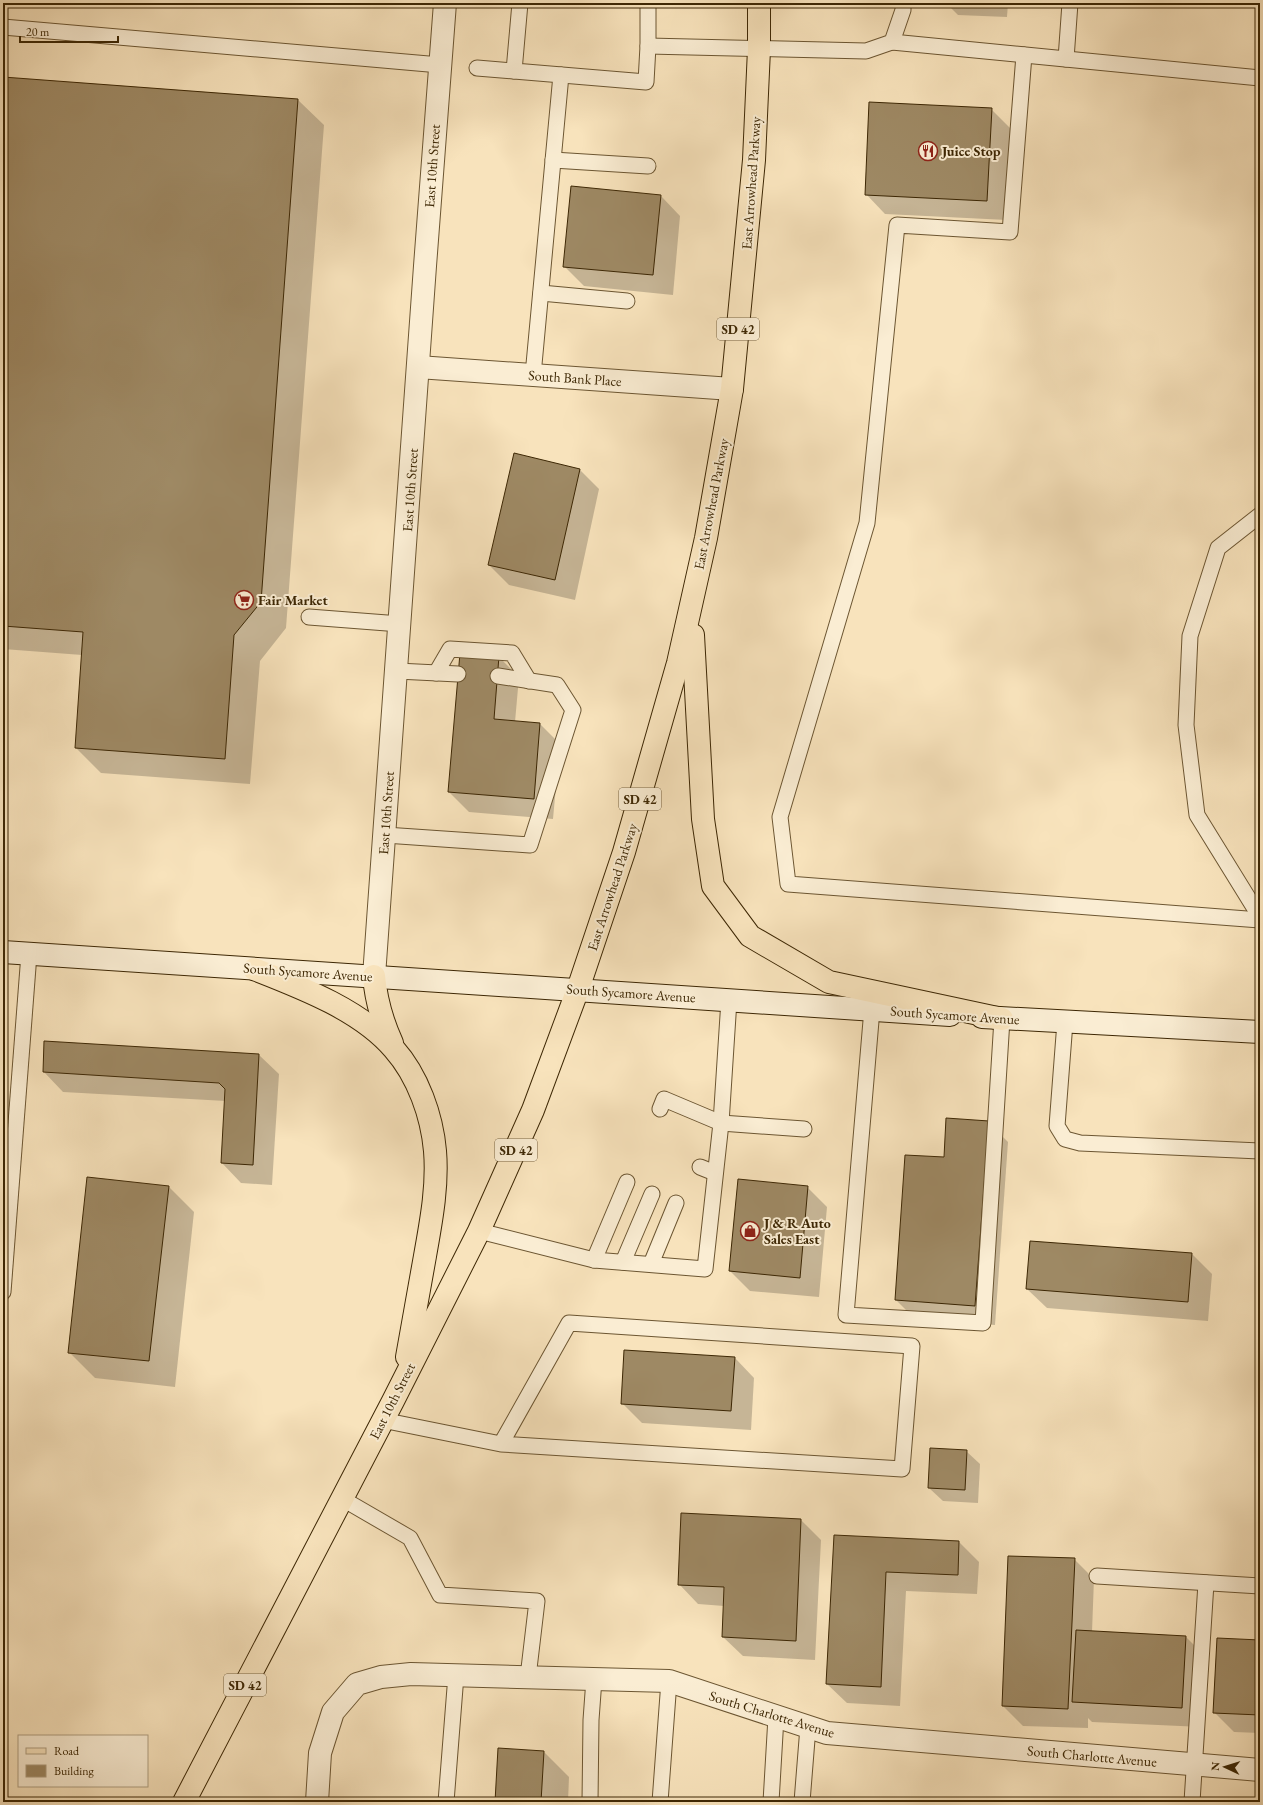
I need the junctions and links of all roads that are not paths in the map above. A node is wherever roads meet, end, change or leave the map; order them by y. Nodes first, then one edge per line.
1 (446, 3) edge
2 (520, 3) edge
3 (648, 3) edge
4 (759, 3) edge
5 (903, 3) edge
6 (1070, 3) edge
7 (3, 27) edge
8 (892, 42) junction
9 (648, 46) junction
10 (759, 49) junction
11 (1024, 55) junction
12 (1066, 59) junction
13 (440, 64) junction
14 (477, 68) dead end
15 (514, 71) junction
16 (561, 75) junction
17 (1260, 78) edge
18 (553, 160) junction
19 (648, 166) dead end
20 (540, 293) junction
21 (627, 301) dead end
22 (418, 367) junction
23 (533, 375) junction
24 (732, 389) junction
25 (1260, 515) edge
26 (691, 605) junction
27 (309, 617) dead end
28 (400, 624) junction
29 (397, 671) junction
30 (436, 673) junction
31 (458, 674) dead end
32 (498, 676) dead end
33 (529, 681) junction
34 (385, 835) junction
35 (1260, 919) edge
36 (3, 952) edge
37 (28, 954) junction
38 (254, 969) junction
39 (374, 976) junction
40 (578, 989) junction
41 (730, 1000) junction
42 (872, 1010) junction
43 (1002, 1019) junction
44 (1065, 1022) junction
45 (1260, 1032) edge
46 (394, 1048) junction
47 (660, 1109) dead end
48 (713, 1123) junction
49 (804, 1129) dead end
50 (1260, 1151) edge
51 (700, 1167) dead end
52 (715, 1173) junction
53 (628, 1182) dead end
54 (652, 1194) dead end
55 (676, 1203) dead end
56 (479, 1231) junction
57 (594, 1260) junction
58 (623, 1262) junction
59 (651, 1264) junction
60 (3, 1292) edge
61 (402, 1380) junction
62 (382, 1420) junction
63 (502, 1444) junction
64 (341, 1498) junction
65 (1097, 1576) dead end
66 (1206, 1583) junction
67 (1260, 1586) edge
68 (456, 1675) junction
69 (528, 1677) junction
70 (594, 1679) junction
71 (669, 1681) junction
72 (776, 1717) junction
73 (808, 1727) junction
74 (1196, 1765) junction
75 (1260, 1770) edge
76 (184, 1802) edge
77 (317, 1802) edge
78 (446, 1802) edge
79 (590, 1802) edge
80 (660, 1802) edge
81 (771, 1802) edge
82 (802, 1802) edge
83 (1192, 1802) edge

1 - 13 street, East 10th Street
2 - 15 lane
3 - 9 lane
4 - 10 main road, East Arrowhead Parkway / SD 42
5 - 8 lane
6 - 12 lane
7 - 13 lane
8 - 10 lane
8 - 11 lane
9 - 10 lane
9 - 16 lane
10 - 24 main road, East Arrowhead Parkway / SD 42
11 - 12 lane
11 - 35 lane
12 - 17 lane
13 - 22 street, East 10th Street
14 - 15 lane
15 - 16 lane
16 - 18 lane
18 - 19 lane
18 - 20 lane
20 - 21 lane
20 - 23 lane
22 - 23 street, South Bank Place
22 - 28 street, East 10th Street
23 - 24 street, South Bank Place
24 - 26 main road, East Arrowhead Parkway / SD 42
25 - 35 lane
26 - 40 main road, East Arrowhead Parkway / SD 42
26 - 43 main road
27 - 28 lane
28 - 29 street, East 10th Street
29 - 30 lane
29 - 34 street, East 10th Street
30 - 31 lane
30 - 33 lane
32 - 33 lane
33 - 34 lane
34 - 39 street, East 10th Street
36 - 37 street, South Sycamore Avenue
37 - 38 street, South Sycamore Avenue
37 - 60 lane
38 - 39 street, South Sycamore Avenue
38 - 46 main road
39 - 40 street, South Sycamore Avenue
39 - 46 main road
40 - 41 street, South Sycamore Avenue
40 - 56 main road, East 10th Street / SD 42
41 - 42 street, South Sycamore Avenue
41 - 48 lane
42 - 43 street, South Sycamore Avenue
42 - 43 lane
43 - 44 street, South Sycamore Avenue
44 - 45 street, South Sycamore Avenue
44 - 50 lane
46 - 61 main road
47 - 48 lane
48 - 49 lane
48 - 52 lane
51 - 52 lane
52 - 59 lane
53 - 57 lane
54 - 58 lane
55 - 59 lane
56 - 57 lane
56 - 61 main road, East 10th Street / SD 42
57 - 58 lane
58 - 59 lane
61 - 62 main road, East 10th Street / SD 42
62 - 63 lane
62 - 64 main road, East 10th Street / SD 42
63 - 63 lane
64 - 69 lane
64 - 76 main road, East 10th Street / SD 42
65 - 66 lane
66 - 67 lane
66 - 74 lane
68 - 69 street, South Charlotte Avenue
68 - 77 street, South Charlotte Avenue
68 - 78 lane
69 - 70 street, South Charlotte Avenue
70 - 71 street, South Charlotte Avenue
70 - 79 lane
71 - 72 street, South Charlotte Avenue
71 - 80 lane
72 - 73 street, South Charlotte Avenue
72 - 81 lane
73 - 74 street, South Charlotte Avenue
73 - 82 lane
74 - 75 street, South Charlotte Avenue
74 - 83 lane

